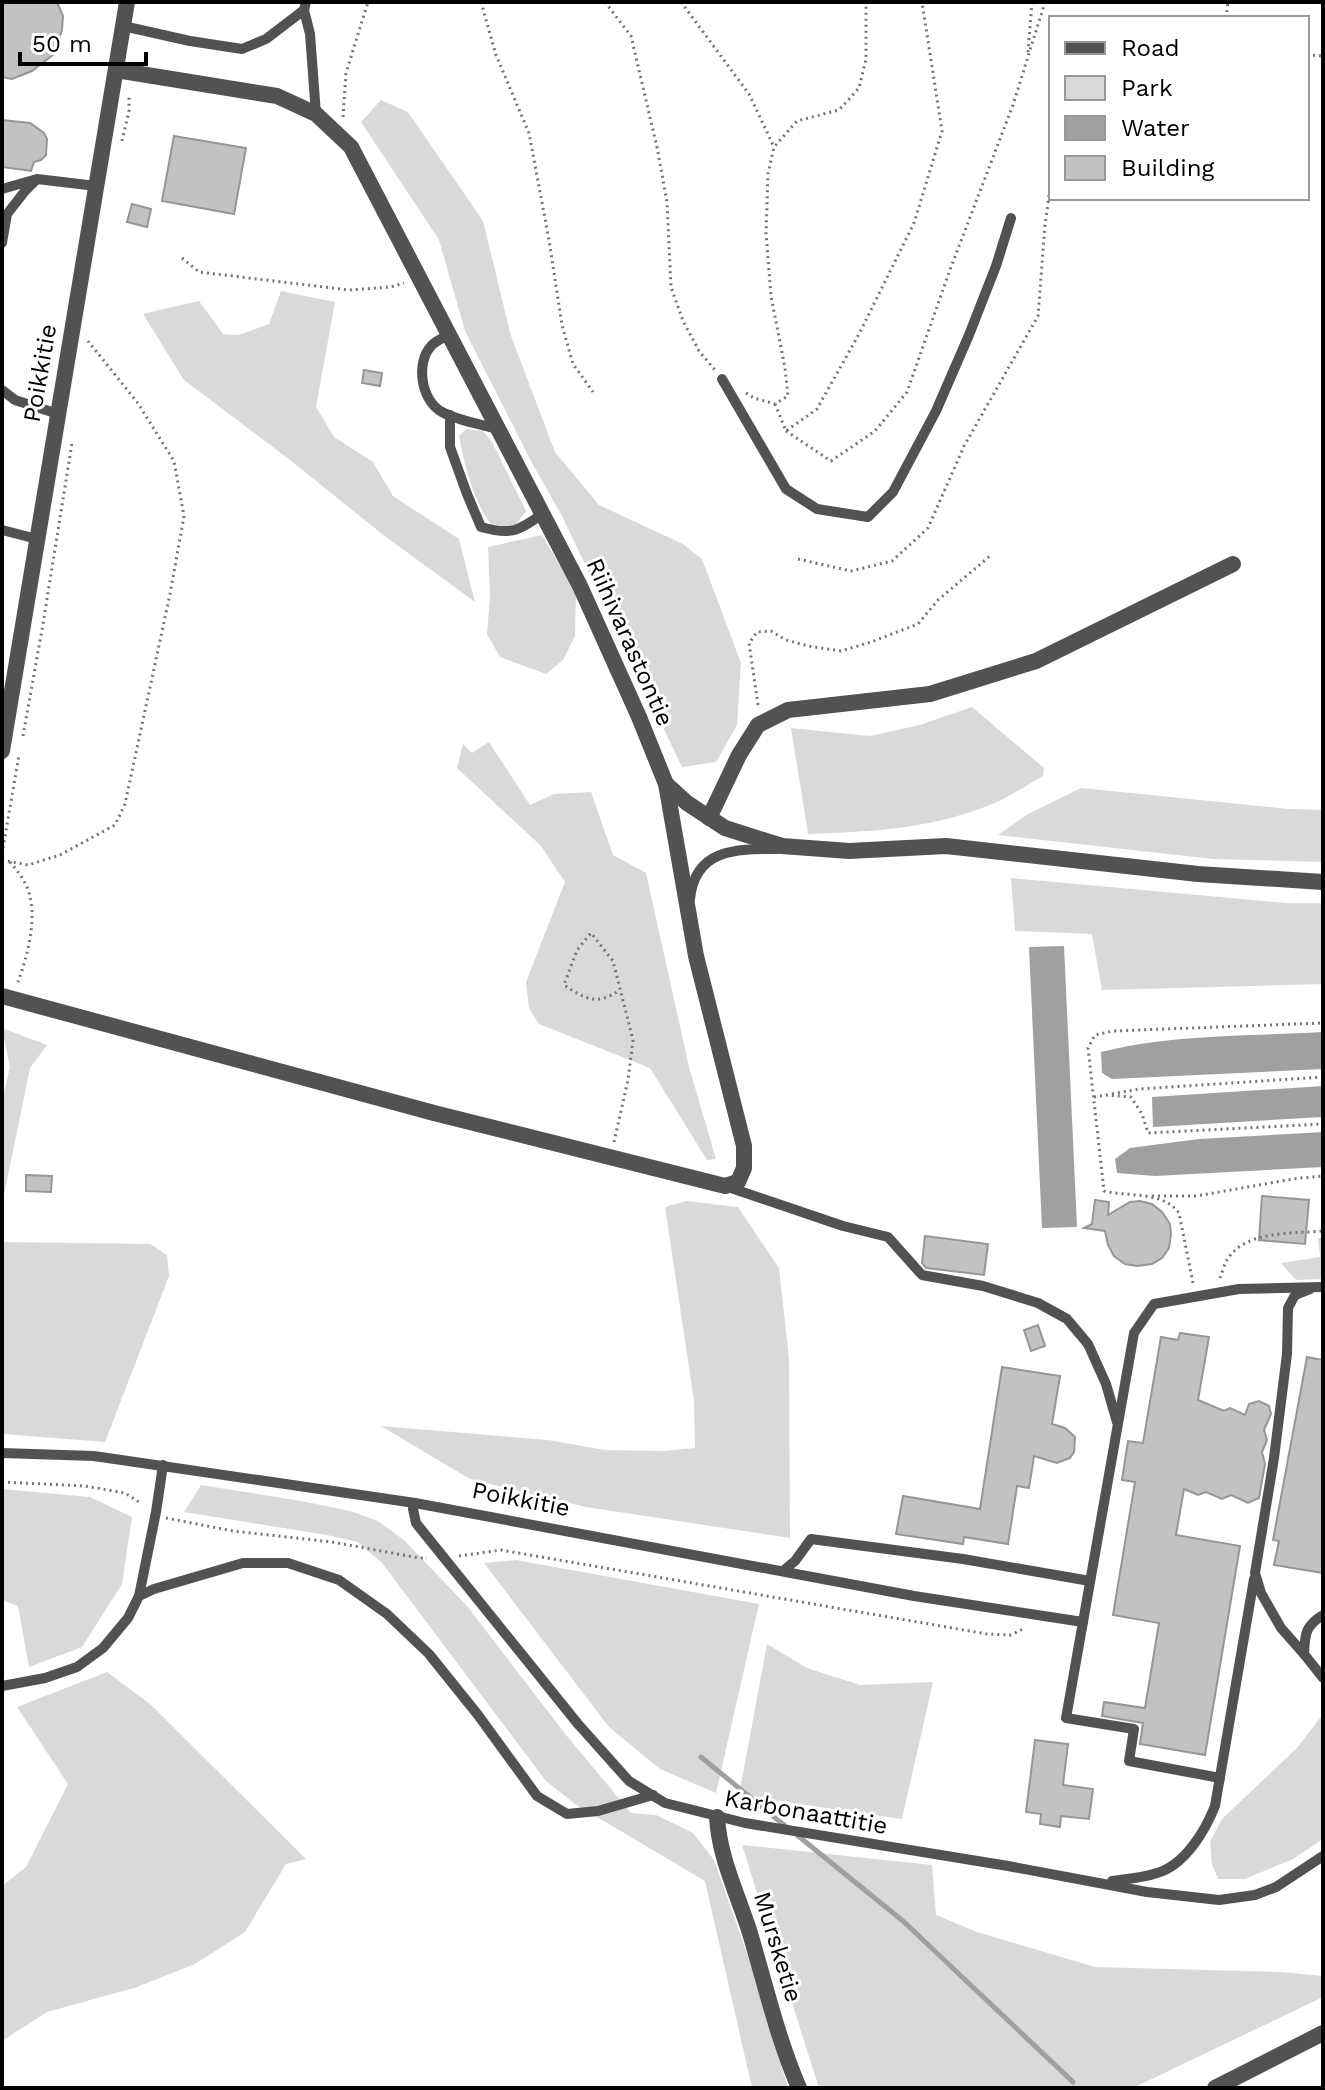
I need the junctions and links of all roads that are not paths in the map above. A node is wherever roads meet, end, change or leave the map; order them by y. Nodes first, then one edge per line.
1 (127, 2) edge
2 (305, 6) edge
3 (123, 26) junction
4 (116, 70) junction
5 (316, 114) junction
6 (37, 179) junction
7 (96, 186) junction
8 (2, 189) edge
9 (1011, 218) dead end
10 (2, 243) edge
11 (448, 335) junction
12 (722, 379) road end
13 (2, 390) edge
14 (58, 414) junction
15 (450, 415) junction
16 (498, 429) junction
17 (542, 514) junction
18 (2, 530) edge
19 (37, 539) junction
20 (1233, 564) dead end
21 (2, 751) edge
22 (666, 784) junction
23 (709, 818) junction
24 (808, 848) junction
25 (1323, 882) edge
26 (688, 915) junction
27 (6, 997) edge
28 (725, 1186) junction
29 (1319, 1287) edge
30 (1118, 1424) junction
31 (2, 1453) edge
32 (163, 1465) junction
33 (415, 1503) junction
34 (784, 1570) junction
35 (1255, 1573) junction
36 (1090, 1581) junction
37 (139, 1596) junction
38 (1323, 1613) edge
39 (1083, 1622) junction
40 (1304, 1654) junction
41 (1323, 1678) edge
42 (2, 1686) edge
43 (1220, 1778) junction
44 (653, 1795) junction
45 (717, 1817) junction
46 (1323, 1856) edge
47 (1102, 1883) junction
48 (1323, 2033) edge
49 (799, 2088) edge
50 (1215, 2088) edge

1 - 3 street, Poikkitie
2 - 3 lane
2 - 5 lane
3 - 4 street, Poikkitie
4 - 5 street, Riihivarastontie
4 - 7 street, Poikkitie
5 - 11 street, Riihivarastontie
6 - 7 lane
6 - 8 lane
6 - 10 lane
7 - 14 street, Poikkitie
9 - 12 lane
11 - 15 lane
11 - 16 street, Riihivarastontie
13 - 14 lane
14 - 19 street, Poikkitie
15 - 16 lane
15 - 17 lane
16 - 17 street, Riihivarastontie
17 - 22 street, Riihivarastontie
18 - 19 lane
19 - 21 street, Poikkitie
20 - 23 street
22 - 23 street, Riihivarastontie
22 - 26 street
23 - 24 street, Riihivarastontie
24 - 25 street, Riihivarastontie
24 - 26 lane
26 - 28 street
27 - 28 street
28 - 30 lane
29 - 30 lane
29 - 35 lane
30 - 36 lane
31 - 32 lane, Poikkitie
32 - 33 lane, Poikkitie
32 - 37 lane
33 - 34 lane, Poikkitie
33 - 44 lane, Karbonaattitie
34 - 36 lane
34 - 39 lane, Poikkitie
35 - 40 lane
35 - 43 lane
36 - 39 lane
37 - 42 lane
37 - 44 lane
38 - 40 lane
39 - 43 lane
40 - 41 lane
43 - 47 lane
44 - 45 lane, Karbonaattitie
45 - 47 lane, Karbonaattitie
45 - 49 street, Mursketie
46 - 47 lane, Karbonaattitie
48 - 50 street

